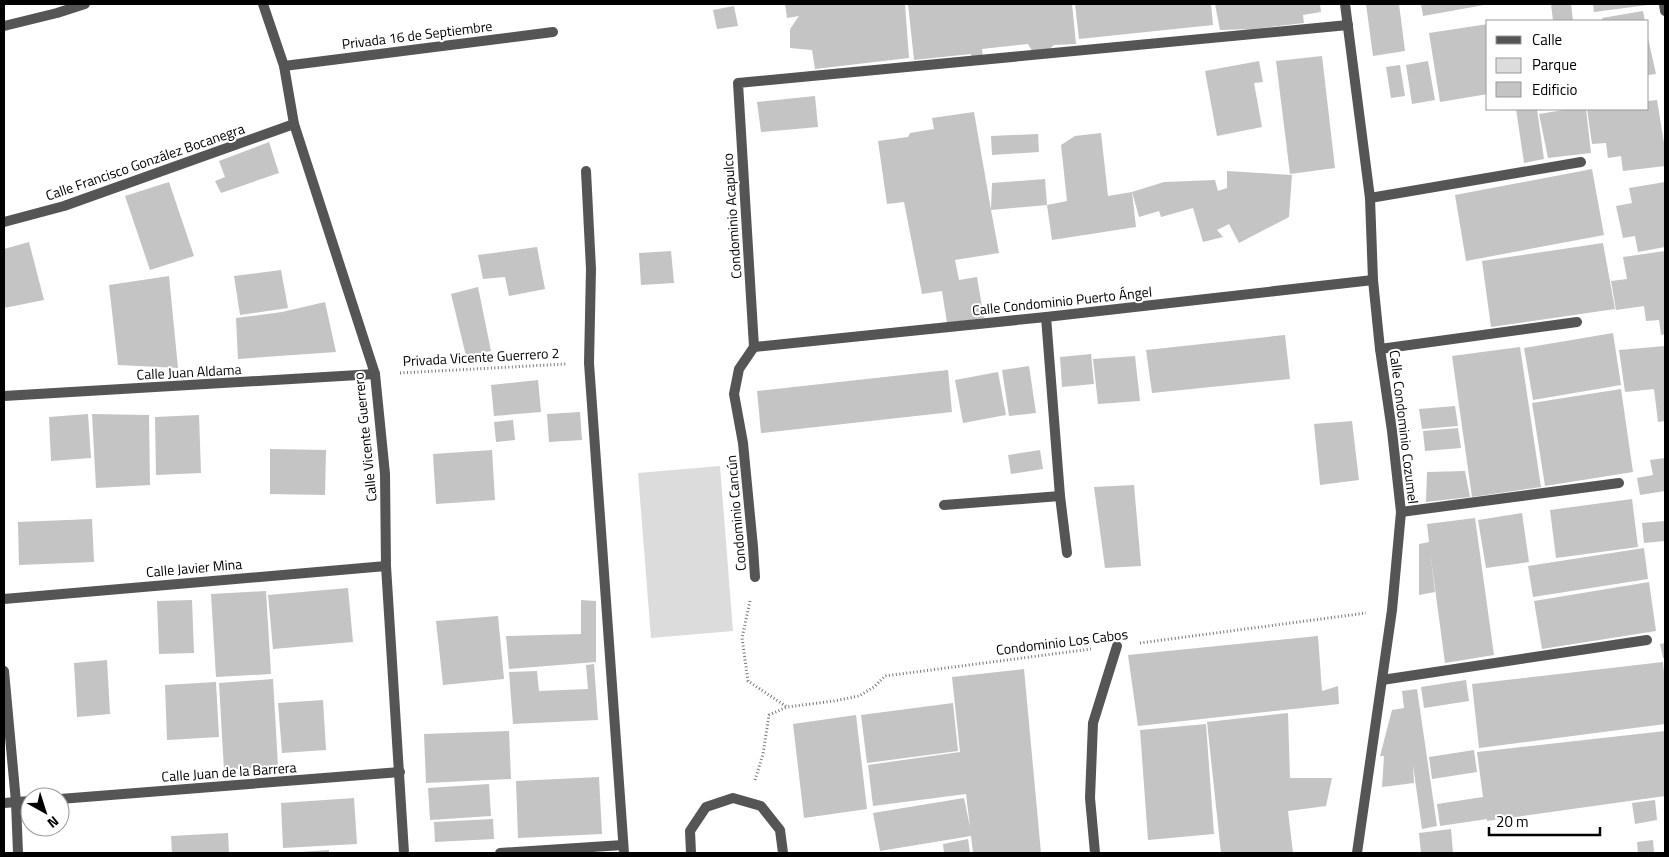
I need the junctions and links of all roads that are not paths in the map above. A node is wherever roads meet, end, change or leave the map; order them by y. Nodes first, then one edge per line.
1 (85, 4) edge
2 (263, 4) edge
3 (1345, 4) edge
4 (1664, 4) edge
5 (1665, 11) edge
6 (1348, 25) junction
7 (4, 26) edge
8 (553, 32) dead end
9 (284, 66) junction
10 (294, 124) junction
11 (1580, 162) dead end
12 (586, 171) dead end
13 (1370, 198) junction
14 (4, 222) edge
15 (1373, 280) junction
16 (1046, 317) junction
17 (1577, 322) dead end
18 (754, 347) junction
19 (1380, 349) junction
20 (375, 374) junction
21 (4, 396) edge
22 (1619, 483) dead end
23 (1060, 496) junction
24 (944, 505) dead end
25 (1401, 512) junction
26 (1068, 553) dead end
27 (386, 566) junction
28 (755, 577) road end
29 (4, 599) edge
30 (1647, 640) dead end
31 (1117, 646) road end
32 (4, 671) edge
33 (1382, 680) junction
34 (400, 772) junction
35 (70, 797) edge
36 (16, 802) junction
37 (20, 802) edge
38 (4, 803) edge
39 (624, 849) edge
40 (18, 853) edge
41 (404, 853) edge
42 (500, 853) edge
43 (691, 853) edge
44 (784, 853) edge
45 (1094, 853) edge
46 (1357, 853) edge

1 - 7 street
2 - 9 street, Calle Vicente Guerrero
3 - 6 street, Calle Condominio Cozumel
4 - 5 street
6 - 13 street, Calle Condominio Cozumel
6 - 18 street, Condominio Acapulco
8 - 9 street, Privada 16 de Septiembre
9 - 10 street, Calle Vicente Guerrero
10 - 14 street, Calle Francisco González Bocanegra
10 - 20 street, Calle Vicente Guerrero
11 - 13 street
12 - 39 street
13 - 15 street, Calle Condominio Cozumel
15 - 16 street, Calle Condominio Puerto Ángel
15 - 19 street, Calle Condominio Cozumel
16 - 18 street, Calle Condominio Puerto Ángel
16 - 23 street
17 - 19 street
18 - 28 street, Condominio Cancún
19 - 25 street, Calle Condominio Cozumel
20 - 21 street, Calle Juan Aldama
20 - 27 street, Calle Vicente Guerrero
22 - 25 street
23 - 24 street
23 - 26 street
25 - 33 street, Calle Condominio Cozumel
27 - 29 street, Calle Javier Mina
27 - 34 street, Calle Vicente Guerrero
30 - 33 street
31 - 45 street
32 - 36 street
33 - 46 street, Calle Condominio Cozumel
34 - 35 street, Calle Juan de la Barrera
34 - 41 street, Calle Vicente Guerrero
36 - 37 street
36 - 38 street
36 - 40 street
39 - 42 street
43 - 44 street

